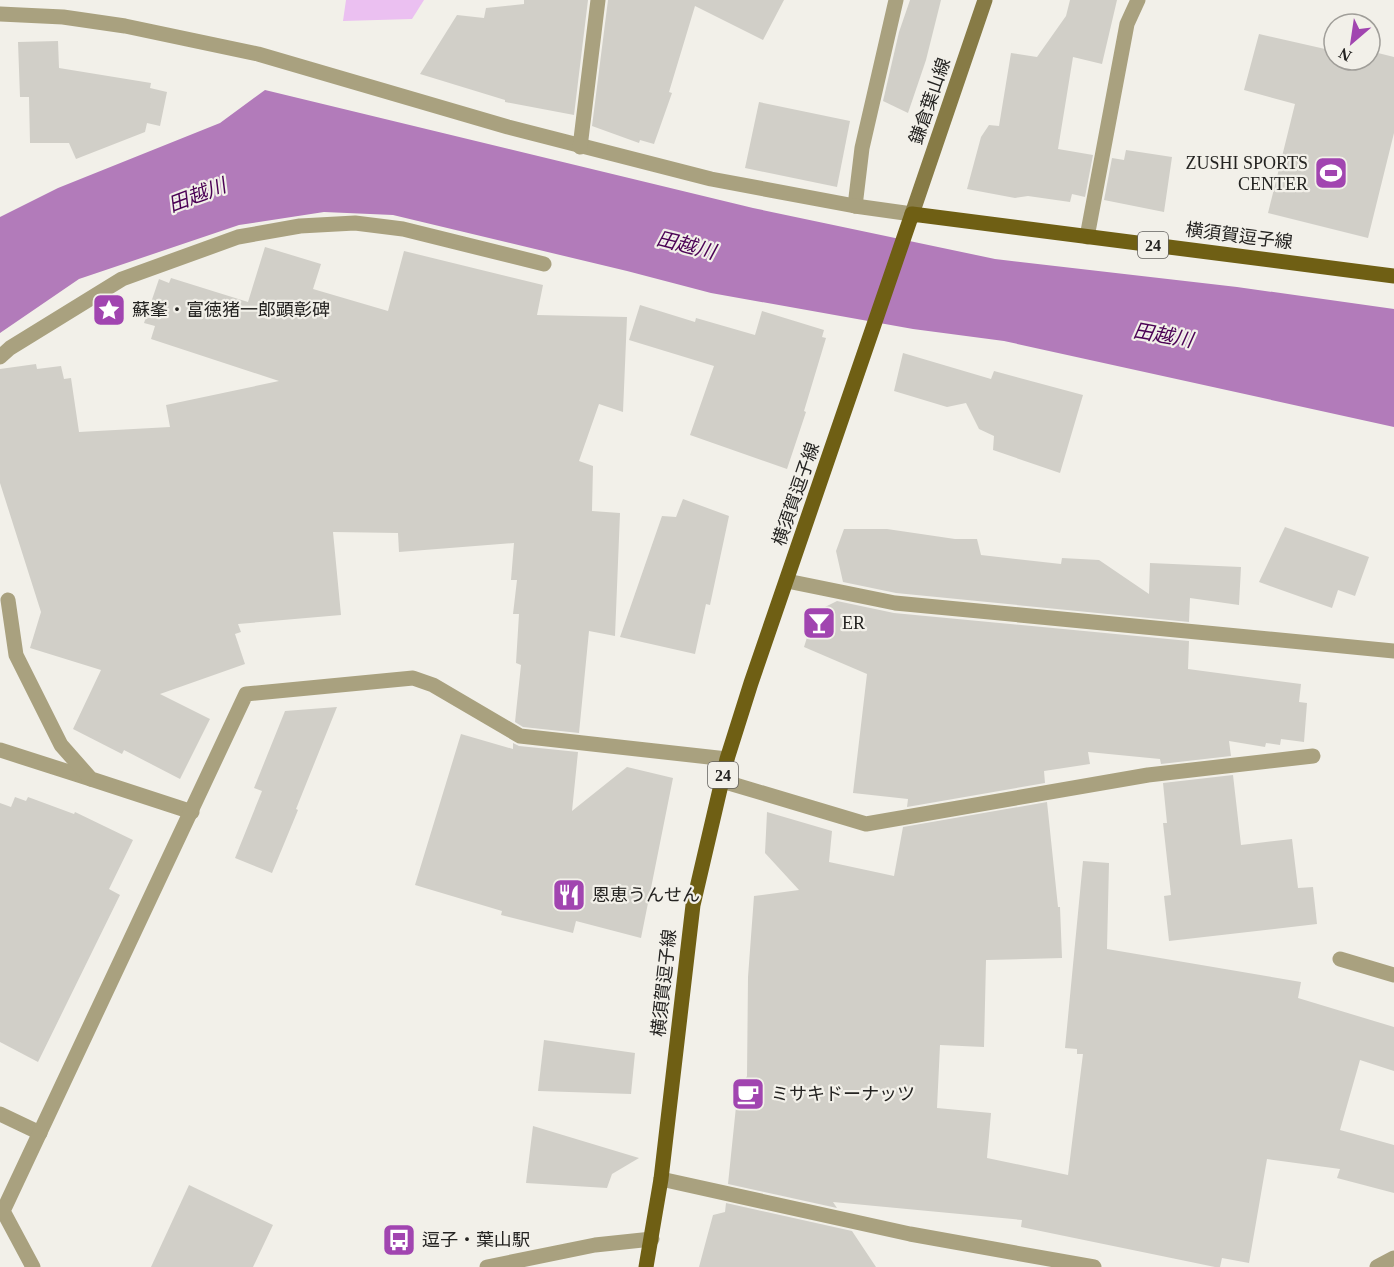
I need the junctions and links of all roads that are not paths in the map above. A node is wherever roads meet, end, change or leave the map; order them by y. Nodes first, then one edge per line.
1 (598, 0) edge
2 (896, 0) edge
3 (985, 0) edge
4 (1138, 0) edge
5 (0, 14) edge
6 (580, 147) junction
7 (855, 206) junction
8 (912, 214) junction
9 (1087, 237) junction
10 (544, 264) dead end
11 (1394, 276) edge
12 (0, 357) edge
13 (787, 581) junction
14 (8, 600) dead end
15 (1394, 651) edge
16 (0, 750) edge
17 (1313, 756) dead end
18 (727, 759) junction
19 (91, 779) junction
20 (722, 781) junction
21 (192, 812) junction
22 (1340, 959) dead end
23 (1394, 975) edge
24 (0, 1114) edge
25 (40, 1133) junction
26 (661, 1179) junction
27 (652, 1239) junction
28 (1394, 1258) edge
29 (33, 1267) edge
30 (487, 1267) edge
31 (646, 1267) edge
32 (1095, 1267) edge
33 (1377, 1267) edge

1 - 6 street
2 - 7 street
3 - 8 main road, 鎌倉葉山線
4 - 9 street
5 - 6 street
6 - 7 street
7 - 8 street
8 - 9 main road, 横須賀逗子線 / 24
8 - 13 main road, 横須賀逗子線 / 24
9 - 11 main road, 横須賀逗子線 / 24
10 - 12 street
13 - 15 street
13 - 18 main road, 横須賀逗子線 / 24
14 - 19 street
16 - 19 street
17 - 20 street
18 - 20 main road, 横須賀逗子線 / 24
18 - 21 street
19 - 21 street
20 - 26 main road, 横須賀逗子線 / 24
21 - 25 street
22 - 23 street
24 - 25 street
25 - 29 street
26 - 27 main road, 横須賀逗子線 / 24
26 - 32 street
27 - 30 street
27 - 31 main road, 横須賀逗子線 / 24
28 - 33 street

